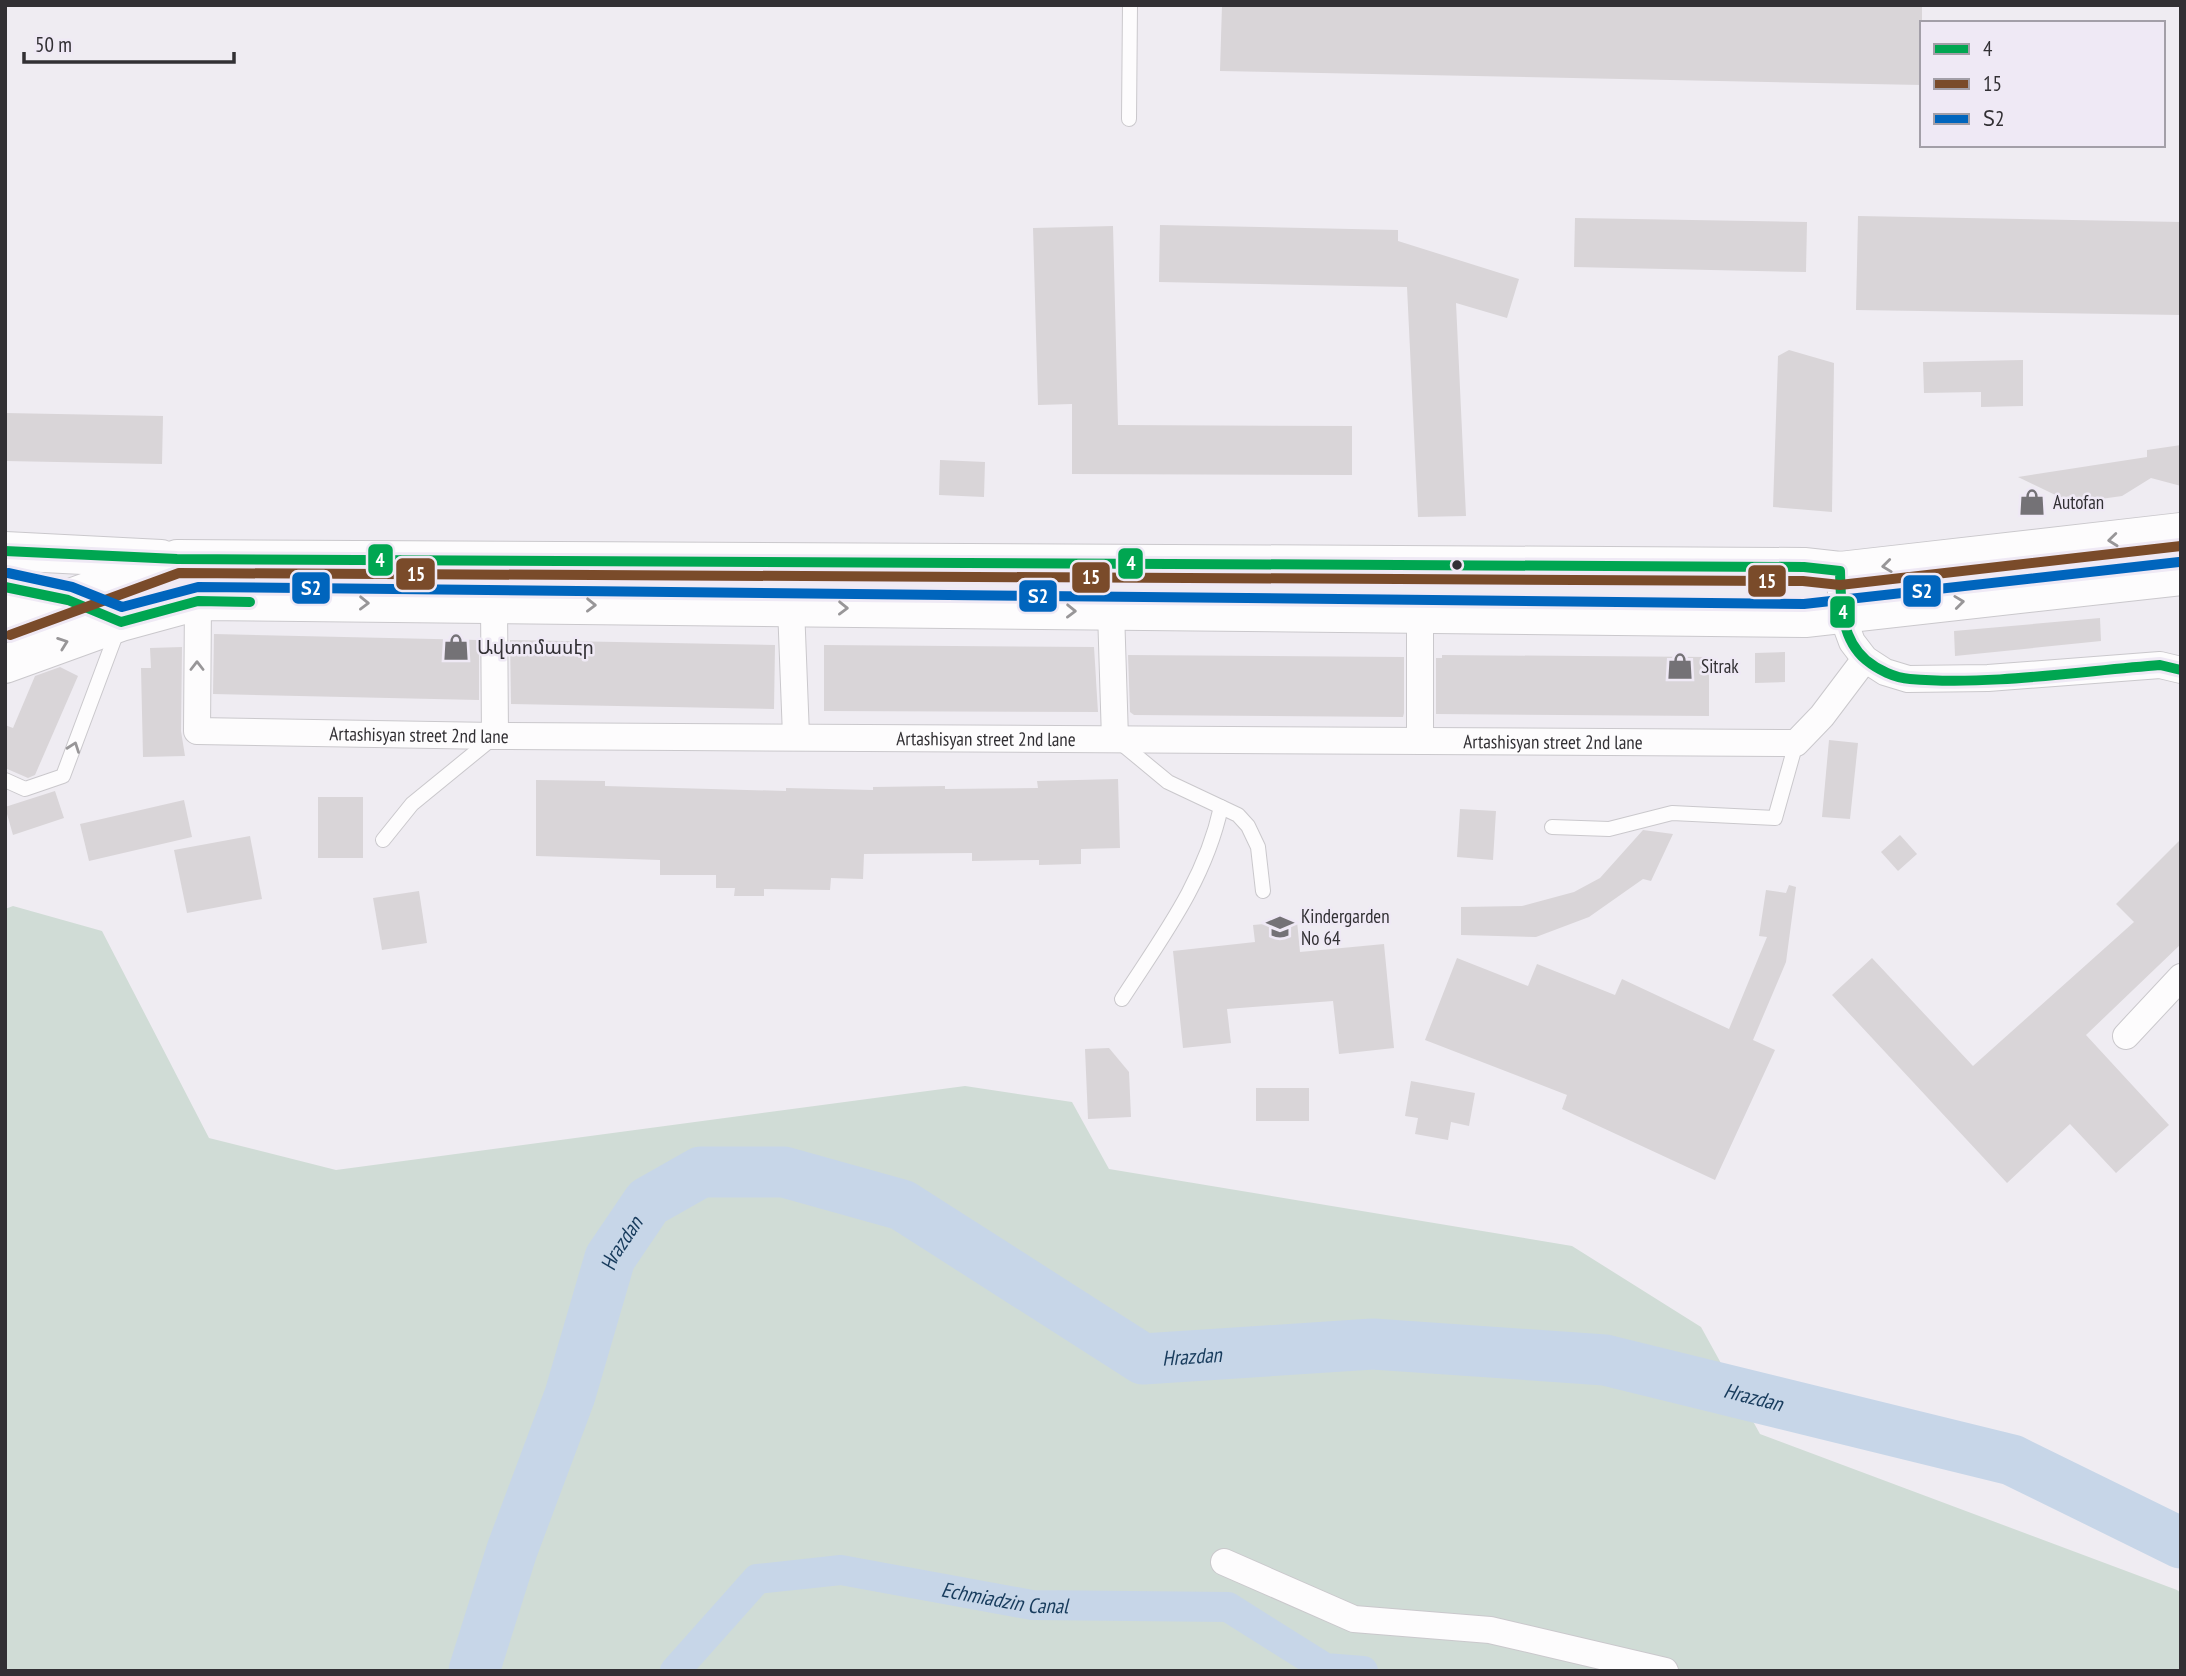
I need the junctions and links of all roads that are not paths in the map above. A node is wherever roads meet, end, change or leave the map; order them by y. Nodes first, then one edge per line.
1 (1130, 5) edge
2 (1129, 119) dead end
3 (2181, 532) edge
4 (5, 551) edge
5 (177, 559) junction
6 (1840, 571) junction
7 (2181, 576) edge
8 (5, 587) edge
9 (68, 600) junction
10 (198, 601) junction
11 (494, 604) junction
12 (791, 607) junction
13 (1111, 611) junction
14 (1420, 614) junction
15 (1842, 615) junction
16 (5, 622) edge
17 (121, 622) junction
18 (1865, 659) junction
19 (5, 664) edge
20 (2181, 670) edge
21 (495, 736) junction
22 (796, 736) junction
23 (1115, 738) junction
24 (1420, 741) junction
25 (1796, 743) junction
26 (5, 780) edge
27 (1220, 807) junction
28 (1552, 827) dead end
29 (383, 840) dead end
30 (1264, 891) dead end
31 (2181, 977) edge
32 (1122, 999) dead end
33 (2126, 1036) dead end
34 (1224, 1562) dead end
35 (1665, 1671) edge

1 - 2 lane
3 -> 6 main road
4 - 5 main road
5 - 6 main road
5 - 9 main road
6 - 15 street
15 -> 7 main road
8 - 9 main road
9 - 16 main road
9 - 17 main road
10 -> 11 main road
10 - 17 main road
21 -> 10 street, Artashisyan street 2nd lane
11 -> 12 main road
11 - 21 street
12 -> 13 main road
12 - 22 street
13 - 14 main road
13 - 23 street
14 - 15 main road
14 - 24 street
15 - 18 street
19 -> 17 main road
26 -> 17 lane
18 - 20 street
18 - 25 street
21 - 22 street, Artashisyan street 2nd lane
21 - 29 lane
22 - 23 street, Artashisyan street 2nd lane
23 - 24 street, Artashisyan street 2nd lane
23 - 27 lane
24 - 25 street, Artashisyan street 2nd lane
25 - 28 lane
27 - 30 lane
27 - 32 lane
31 - 33 street
34 - 35 street

